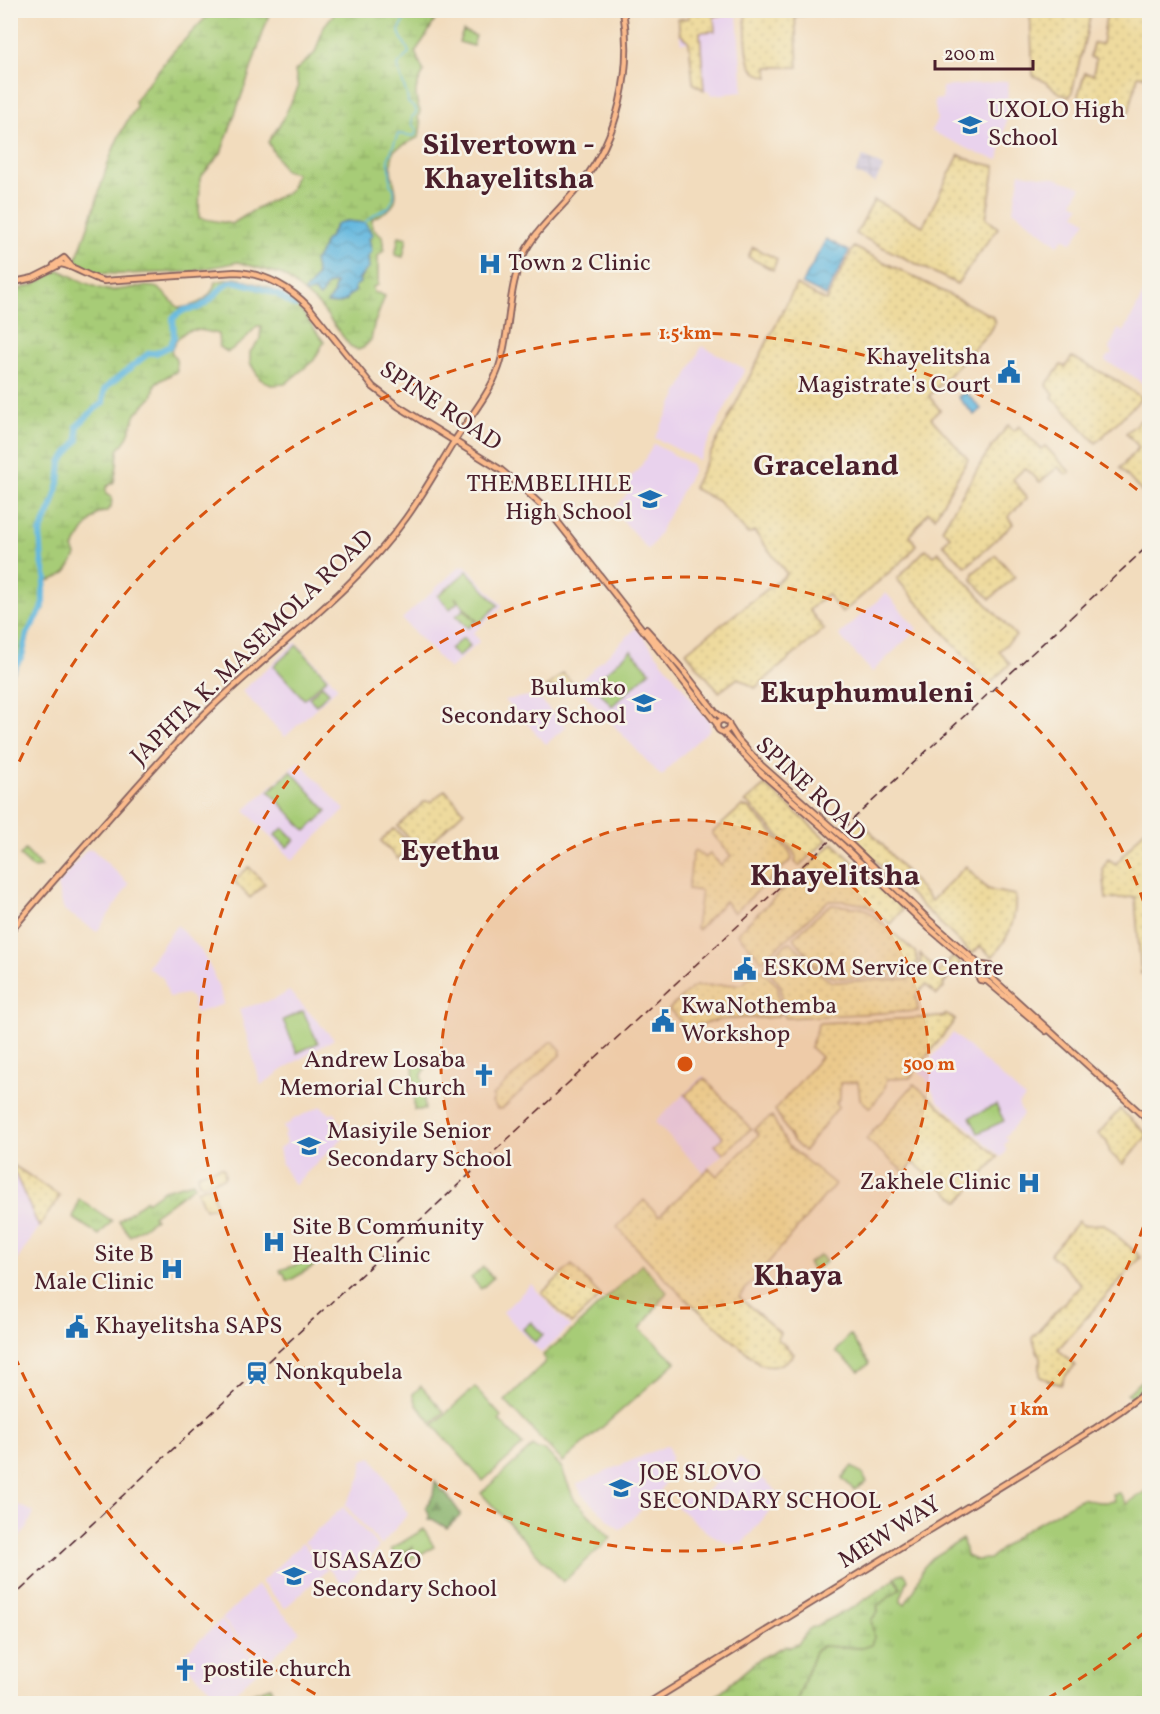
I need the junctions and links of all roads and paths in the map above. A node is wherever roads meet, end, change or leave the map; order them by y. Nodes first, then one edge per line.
1 (623, 10) edge
2 (10, 283) edge
3 (454, 441) junction
4 (628, 609) junction
5 (724, 719) junction
6 (717, 724) junction
7 (729, 726) junction
8 (723, 732) junction
9 (830, 830) junction
10 (10, 932) edge
11 (981, 966) junction
12 (977, 972) junction
13 (990, 980) junction
14 (1149, 1122) edge
15 (1149, 1389) edge
16 (647, 1704) edge

1 - 3 main road, JAPHTA K. MASEMOLA ROAD
2 - 3 main road, SPINE ROAD
3 - 4 main road, SPINE ROAD
3 - 10 main road, JAPHTA K. MASEMOLA ROAD
4 - 5 main road, SPINE ROAD
4 - 6 main road, SPINE ROAD
5 - 6 main road
5 - 7 main road, SPINE ROAD
6 - 8 main road, SPINE ROAD
7 - 8 main road, SPINE ROAD
7 - 9 main road, SPINE ROAD
8 - 9 main road, SPINE ROAD
9 - 11 main road, SPINE ROAD, bridge
9 - 12 main road, SPINE ROAD, bridge
11 - 12 main road
11 - 13 main road, SPINE ROAD
12 - 13 main road, SPINE ROAD
13 - 14 main road, SPINE ROAD
15 - 16 main road, MEW WAY

